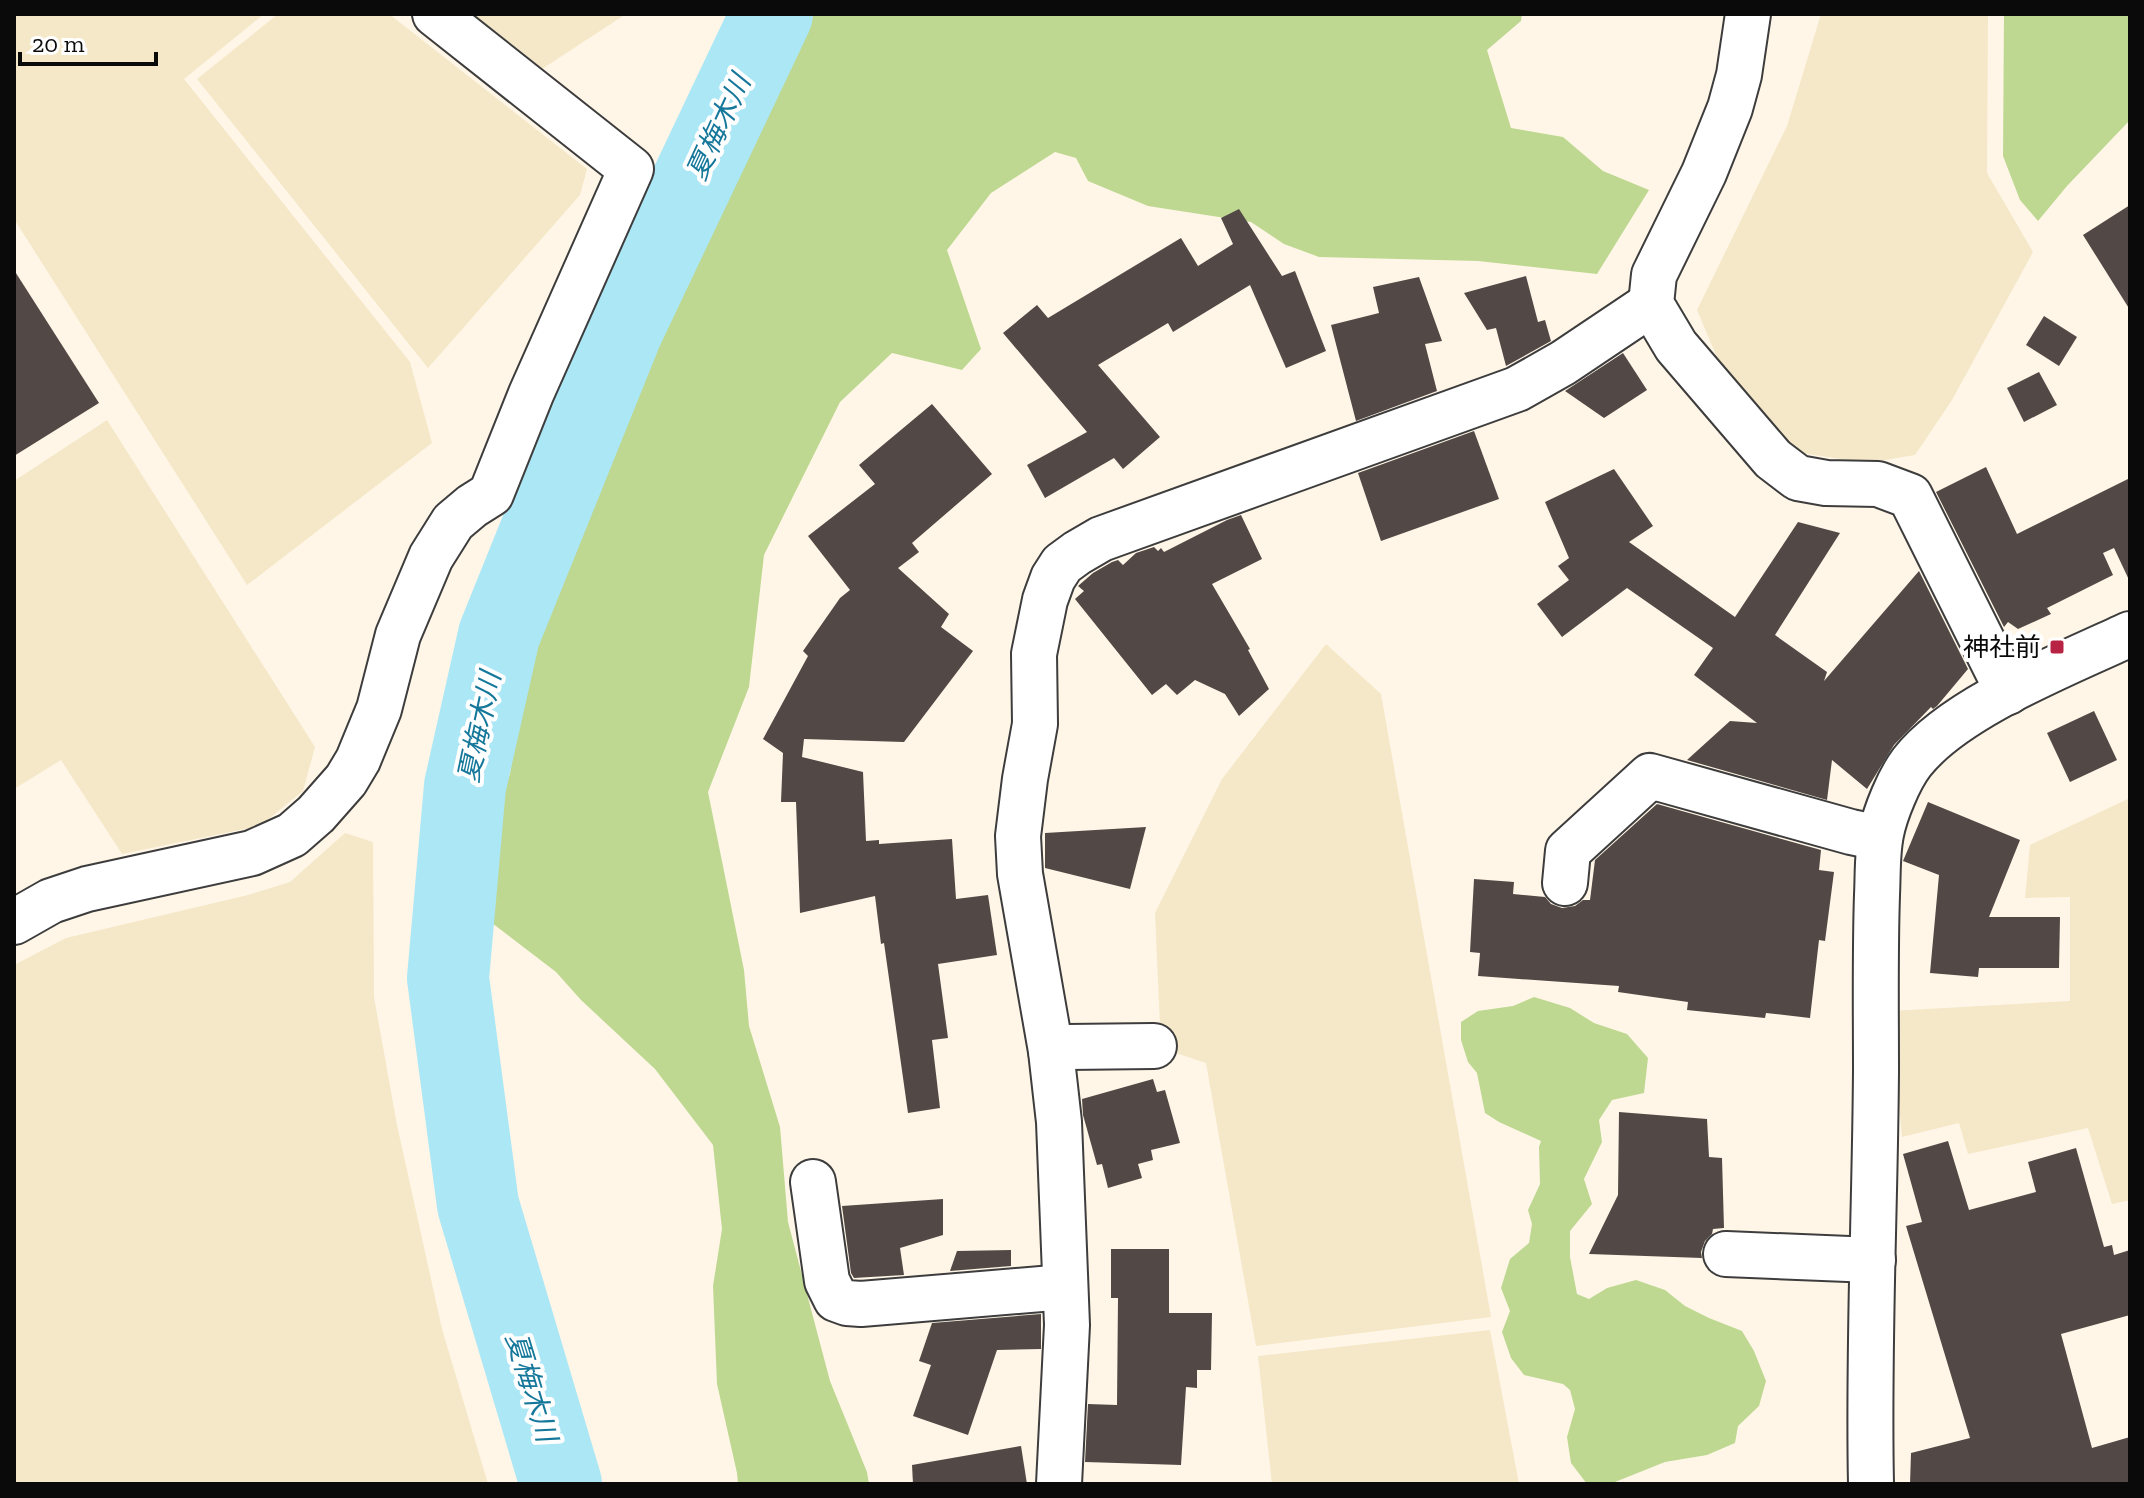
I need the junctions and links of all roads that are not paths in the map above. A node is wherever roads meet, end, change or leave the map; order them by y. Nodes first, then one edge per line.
1 (435, 14) edge
2 (1748, 14) edge
3 (1651, 304) junction
4 (2130, 634) edge
5 (2008, 692) junction
6 (1880, 838) junction
7 (1565, 883) dead end
8 (14, 922) edge
9 (1154, 1046) dead end
10 (1051, 1051) junction
11 (813, 1182) dead end
12 (1726, 1254) dead end
13 (1873, 1260) junction
14 (1065, 1287) junction
15 (1059, 1484) edge
16 (1871, 1484) edge

1 - 8 street
2 - 3 street
3 - 5 street
3 - 10 street
4 - 5 street
5 - 6 street
6 - 7 street
6 - 13 street
9 - 10 street
10 - 14 street
11 - 14 street
12 - 13 street
13 - 16 street
14 - 15 street

